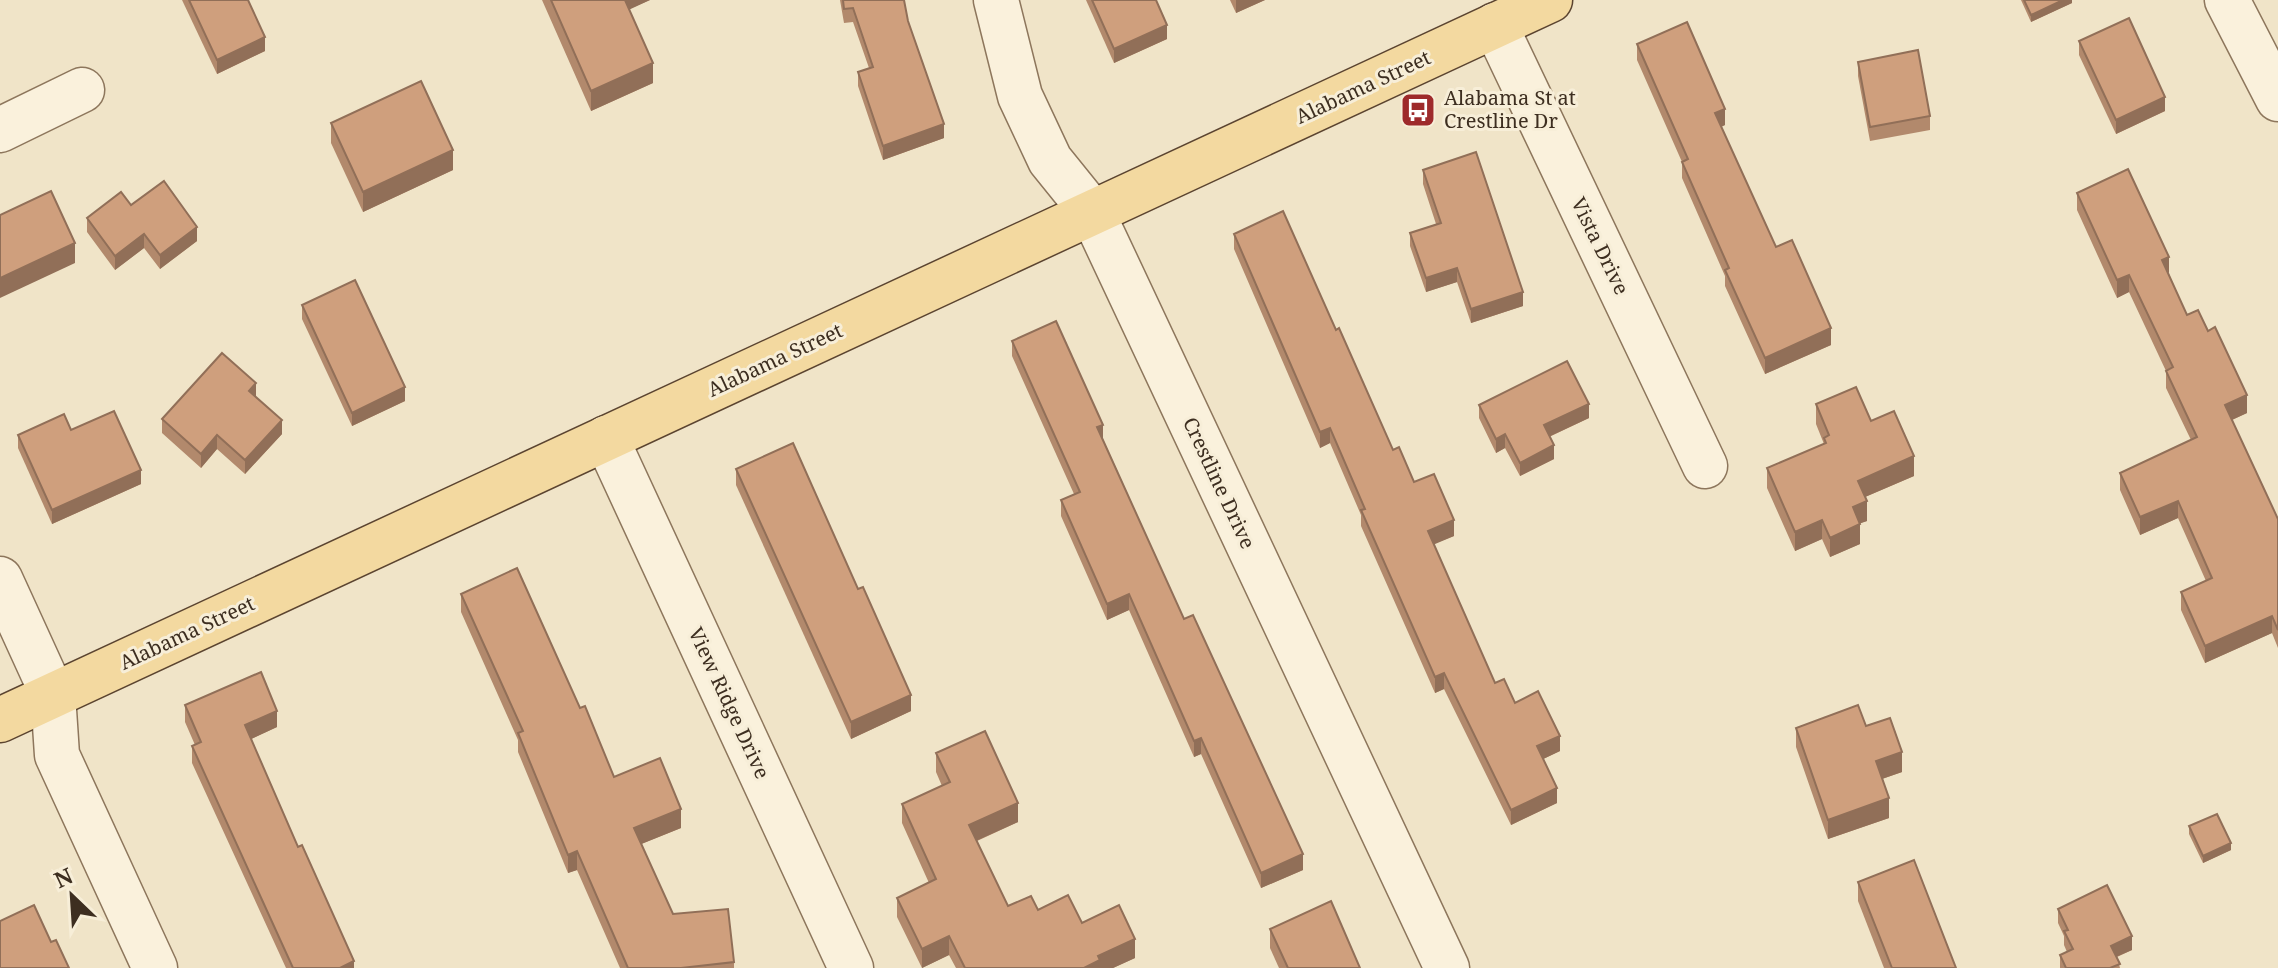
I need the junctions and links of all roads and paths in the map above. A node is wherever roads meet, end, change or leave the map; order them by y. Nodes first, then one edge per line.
1 (996, 0) edge
2 (1550, 0) edge
3 (2227, 0) edge
4 (1495, 25) junction
5 (82, 90) dead end
6 (2278, 99) edge
7 (0, 130) edge
8 (1092, 212) junction
9 (606, 438) junction
10 (1705, 466) dead end
11 (0, 579) edge
12 (53, 695) junction
13 (0, 720) edge
14 (155, 968) edge
15 (851, 968) edge
16 (1447, 968) edge

1 - 8 street, Crestline Drive
2 - 4 main road, Alabama Street
3 - 6 street
4 - 8 main road, Alabama Street
4 - 10 street, Vista Drive
5 - 7 street
8 - 9 main road, Alabama Street
8 - 16 street, Crestline Drive
9 - 12 main road, Alabama Street
9 - 15 street, View Ridge Drive
11 - 12 street
12 - 13 main road, Alabama Street
12 - 14 street

